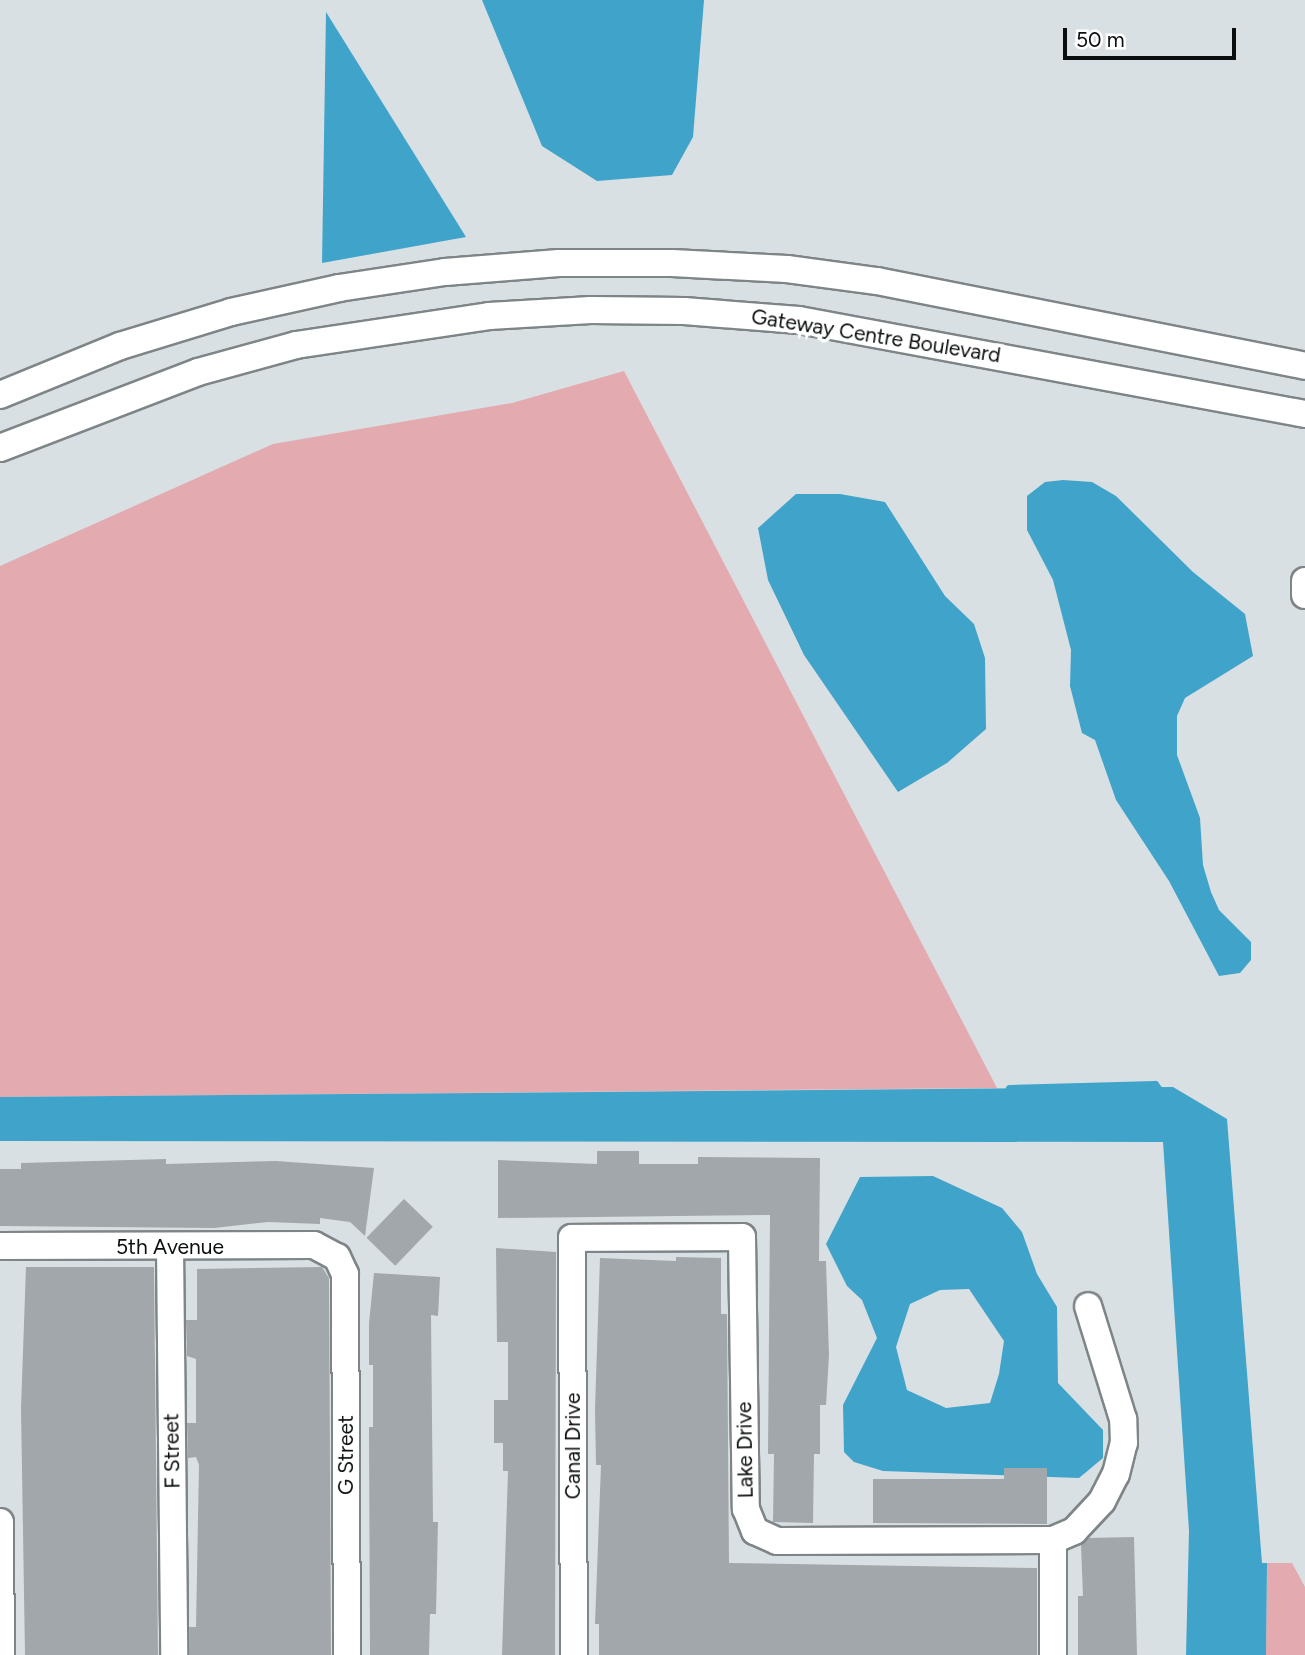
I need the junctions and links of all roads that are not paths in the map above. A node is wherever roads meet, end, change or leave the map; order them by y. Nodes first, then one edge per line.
1 (1305, 366) edge
2 (0, 394) edge
3 (1305, 414) edge
4 (0, 448) edge
5 (1305, 581) edge
6 (1305, 594) edge
7 (572, 1238) joint
8 (0, 1246) edge
9 (170, 1247) junction
10 (337, 1256) joint
11 (1088, 1306) dead end
12 (0, 1522) edge
13 (1053, 1540) junction
14 (1, 1655) edge
15 (174, 1655) edge
16 (346, 1655) edge
17 (574, 1655) edge
18 (1053, 1655) edge

1 - 2 street
3 - 4 street, Gateway Centre Boulevard
5 - 6 street
7 - 13 street, Lake Drive
7 - 17 street, Canal Drive
8 - 9 street, 5th Avenue
9 - 10 street, 5th Avenue
9 - 15 street, F Street
10 - 16 street, G Street
11 - 13 street
12 - 14 street
13 - 18 street

